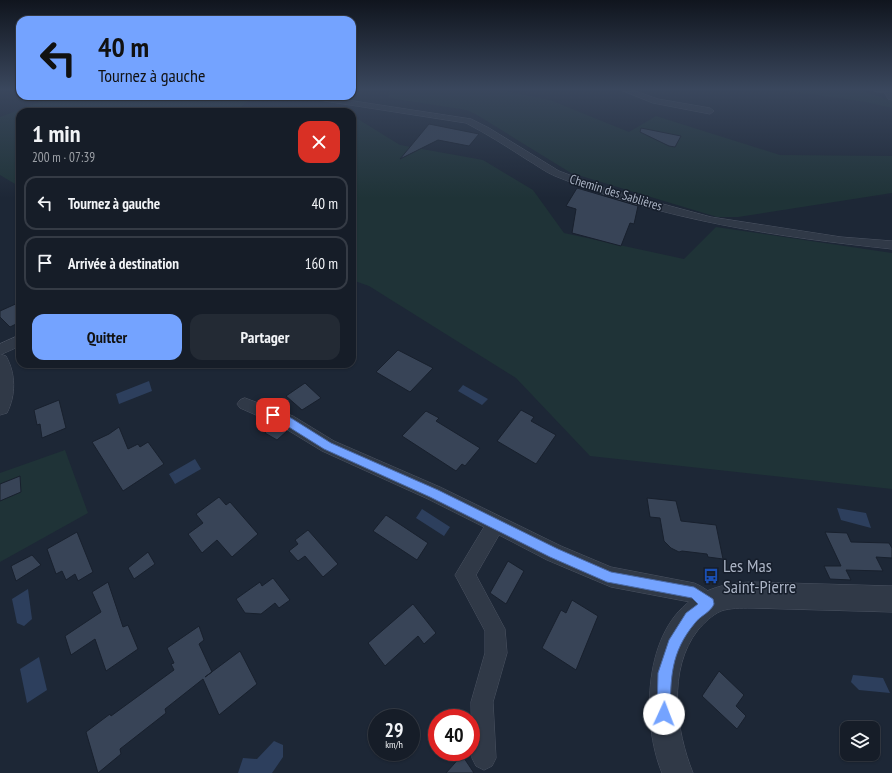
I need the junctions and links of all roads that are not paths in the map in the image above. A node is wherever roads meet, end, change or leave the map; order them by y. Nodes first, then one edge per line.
1 (478, 126) edge
2 (892, 245) edge
3 (16, 342) edge
4 (0, 350) edge
5 (0, 361) edge
6 (245, 404) dead end
7 (0, 407) edge
8 (496, 524) junction
9 (892, 599) edge
10 (708, 604) junction
11 (484, 758) dead end
12 (678, 773) edge

1 - 2 street, Chemin des Sablières
3 - 4 street
5 - 7 street
6 - 8 street
8 - 10 street
8 - 11 street
9 - 10 street
10 - 12 street

